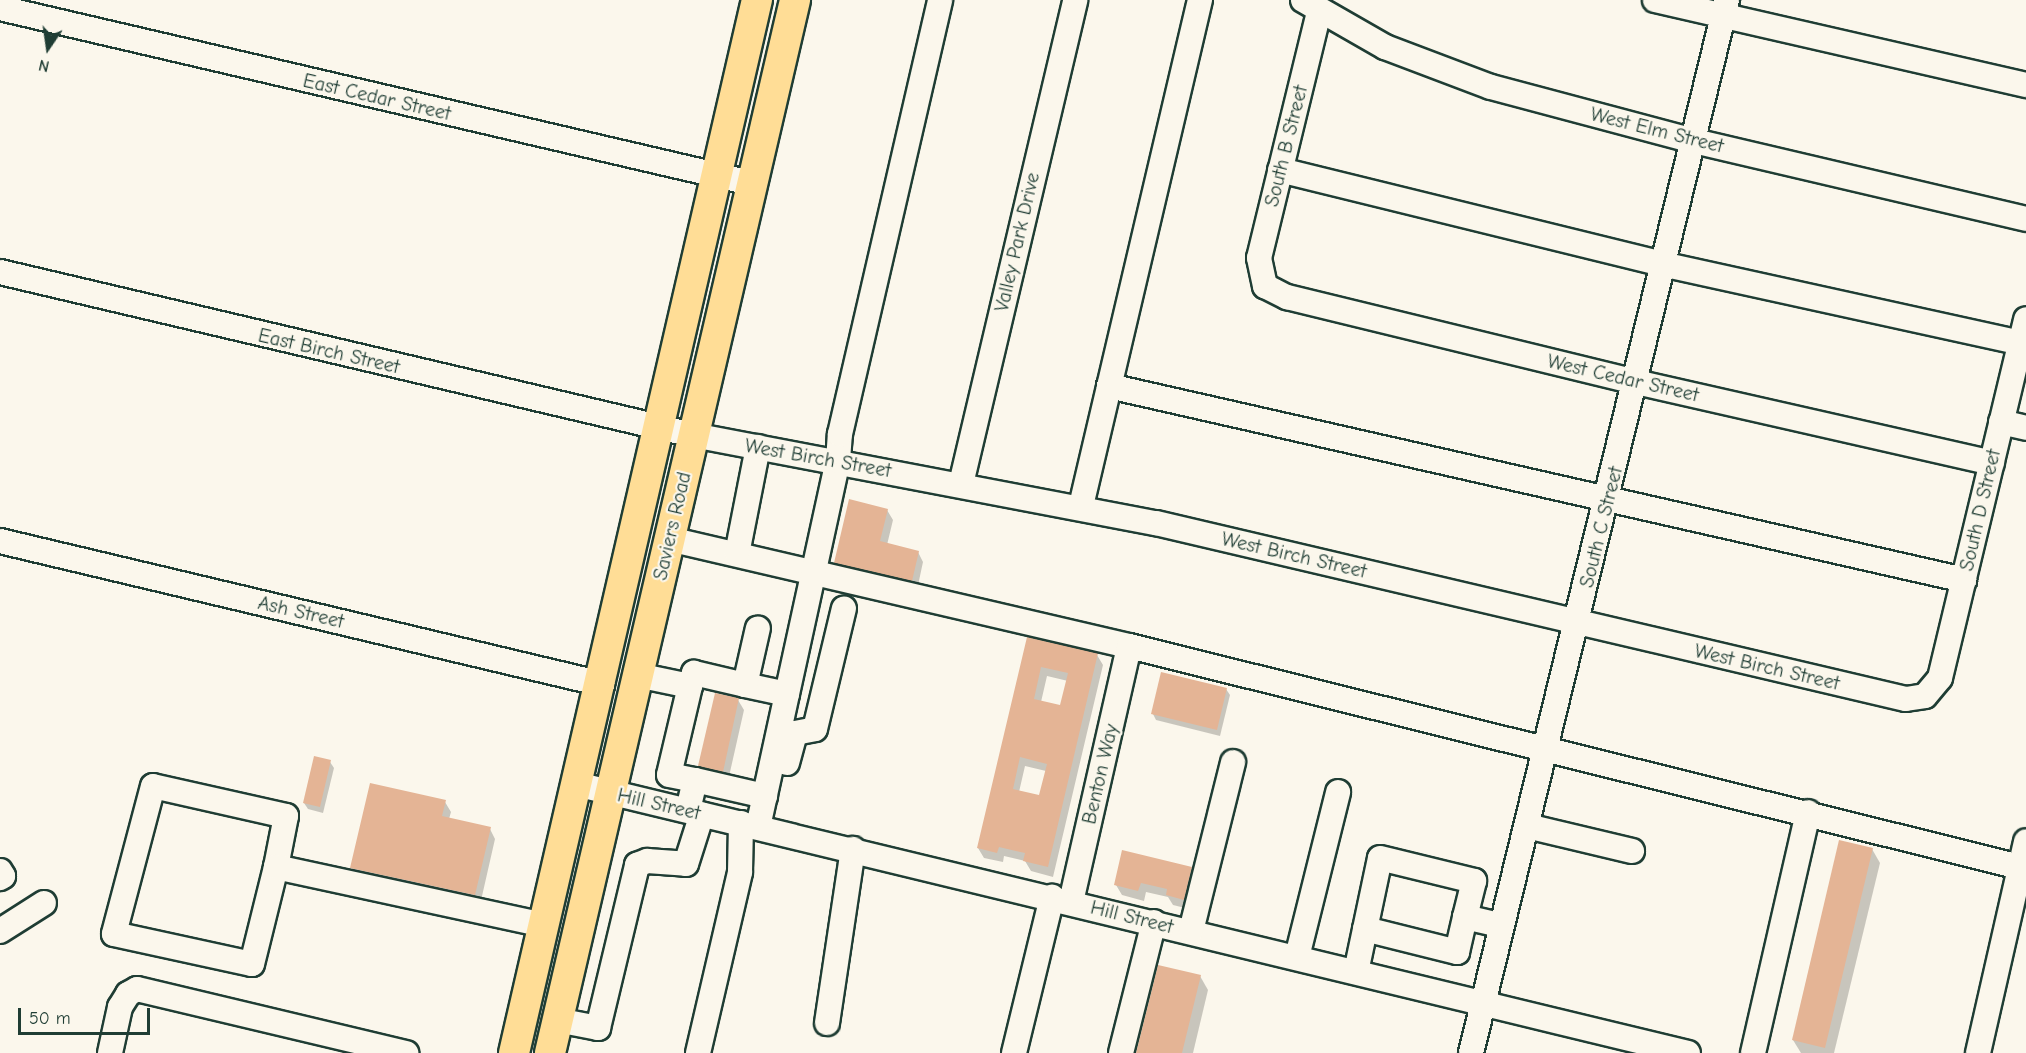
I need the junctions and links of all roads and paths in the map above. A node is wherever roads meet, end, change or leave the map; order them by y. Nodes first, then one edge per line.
1 (757, 0) edge
2 (795, 0) edge
3 (940, 0) edge
4 (1075, 0) edge
5 (1200, 0) edge
6 (1655, 0) edge
7 (1311, 6) edge
8 (0, 8) edge
9 (1725, 9) edge
10 (2026, 85) edge
11 (1694, 141) junction
12 (1280, 170) junction
13 (716, 176) junction
14 (754, 184) junction
15 (2026, 219) edge
16 (1662, 264) junction
17 (0, 272) edge
18 (1261, 280) joint
19 (2026, 319) edge
20 (2020, 343) junction
21 (1636, 382) junction
22 (1110, 386) junction
23 (2001, 422) junction
24 (659, 427) junction
25 (2026, 428) edge
26 (693, 435) junction
27 (758, 447) junction
28 (838, 461) junction
29 (1992, 463) junction
30 (961, 484) junction
31 (1608, 501) junction
32 (1081, 506) junction
33 (669, 539) junction
34 (0, 541) edge
35 (737, 554) junction
36 (814, 571) junction
37 (1964, 580) junction
38 (844, 608) dead end
39 (1578, 624) junction
40 (758, 628) dead end
41 (1129, 646) junction
42 (637, 675) junction
43 (602, 684) junction
44 (745, 685) junction
45 (690, 686) junction
46 (787, 694) junction
47 (1925, 696) joint
48 (1548, 749) junction
49 (1233, 762) dead end
50 (695, 780) junction
51 (576, 784) junction
52 (609, 792) junction
53 (1338, 792) dead end
54 (765, 796) junction
55 (695, 812) junction
56 (1808, 812) junction
57 (756, 826) junction
58 (1527, 826) junction
59 (2026, 841) edge
60 (853, 849) junction
61 (1632, 851) dead end
62 (276, 867) junction
63 (2020, 867) junction
64 (0, 871) edge
65 (0, 879) edge
66 (1062, 900) junction
67 (44, 903) dead end
68 (1465, 917) junction
69 (1154, 922) junction
70 (544, 925) junction
71 (1501, 925) junction
72 (1365, 929) junction
73 (0, 931) edge
74 (1191, 931) junction
75 (1297, 957) junction
76 (1356, 972) junction
77 (1483, 1003) junction
78 (557, 1020) junction
79 (826, 1023) dead end
80 (110, 1053) edge
81 (406, 1053) edge
82 (514, 1053) edge
83 (550, 1053) edge
84 (698, 1053) edge
85 (1014, 1053) edge
86 (1121, 1053) edge
87 (1471, 1053) edge
88 (1688, 1053) edge
89 (1753, 1053) edge
90 (1978, 1053) edge

1 - 13 main road, Saviers Road
2 - 14 main road, Saviers Road
3 - 28 street
4 - 30 street, Valley Park Drive
5 - 22 street
6 - 9 street
7 - 11 street, West Elm Street
7 - 12 street, South B Street
8 - 13 street, East Cedar Street
9 - 10 street
9 - 11 street, South C Street
11 - 15 street, West Elm Street
11 - 16 street, South C Street
12 - 16 street
12 - 18 street, South B Street
13 - 14 street, East Cedar Street
13 - 24 main road, Saviers Road
14 - 26 main road, Saviers Road
16 - 20 street
16 - 21 street, South C Street
17 - 24 street, East Birch Street
18 - 21 street, West Cedar Street
19 - 20 street, South D Street
20 - 23 street, South D Street
21 - 29 street, West Cedar Street
21 - 31 street, South C Street
22 - 31 street
22 - 32 street
23 - 25 street
23 - 29 street, South D Street
24 - 26 street, West Birch Street
24 - 43 main road, Saviers Road
26 - 27 street, West Birch Street
26 - 33 main road, Saviers Road
27 - 28 street, West Birch Street
27 - 35 street
28 - 30 street, West Birch Street
28 - 36 street
29 - 37 street, South D Street
30 - 32 street, West Birch Street
31 - 37 street
31 - 39 street, South C Street
32 - 39 street, West Birch Street
33 - 35 street
33 - 42 main road, Saviers Road
34 - 43 street, Ash Street
35 - 36 street
36 - 41 street
36 - 46 street
37 - 47 street, South D Street
38 - 57 street
39 - 47 street, West Birch Street
39 - 48 street, South C Street
40 - 44 street
41 - 48 street
41 - 66 street, Benton Way
42 - 45 street
42 - 52 main road, Saviers Road
43 - 51 main road, Saviers Road
44 - 45 street
44 - 46 street
45 - 50 street
46 - 54 street
48 - 56 street
48 - 58 street, South C Street
49 - 74 street
50 - 54 street
50 - 55 street
51 - 52 street, Hill Street
51 - 70 main road, Saviers Road
52 - 55 street, Hill Street
52 - 78 main road, Saviers Road
53 - 75 street
54 - 57 street
55 - 57 street, Hill Street
55 - 78 street
56 - 63 street
56 - 89 street
57 - 60 street, Hill Street
57 - 84 street
58 - 61 street
58 - 71 street, South C Street
59 - 63 street
60 - 66 street, Hill Street
60 - 79 street
62 - 62 street
62 - 70 street
63 - 90 street
64 - 65 street
66 - 69 street, Hill Street
66 - 85 street, Benton Way
67 - 73 street
68 - 71 street
68 - 72 street
68 - 72 street
69 - 74 street, Hill Street
69 - 86 street
70 - 82 main road, Saviers Road
71 - 77 street, South C Street
72 - 76 street
74 - 75 street, Hill Street
75 - 76 street, Hill Street
76 - 77 street, Hill Street
77 - 87 street, South C Street
77 - 88 street, Hill Street
78 - 83 main road, Saviers Road
80 - 81 street

